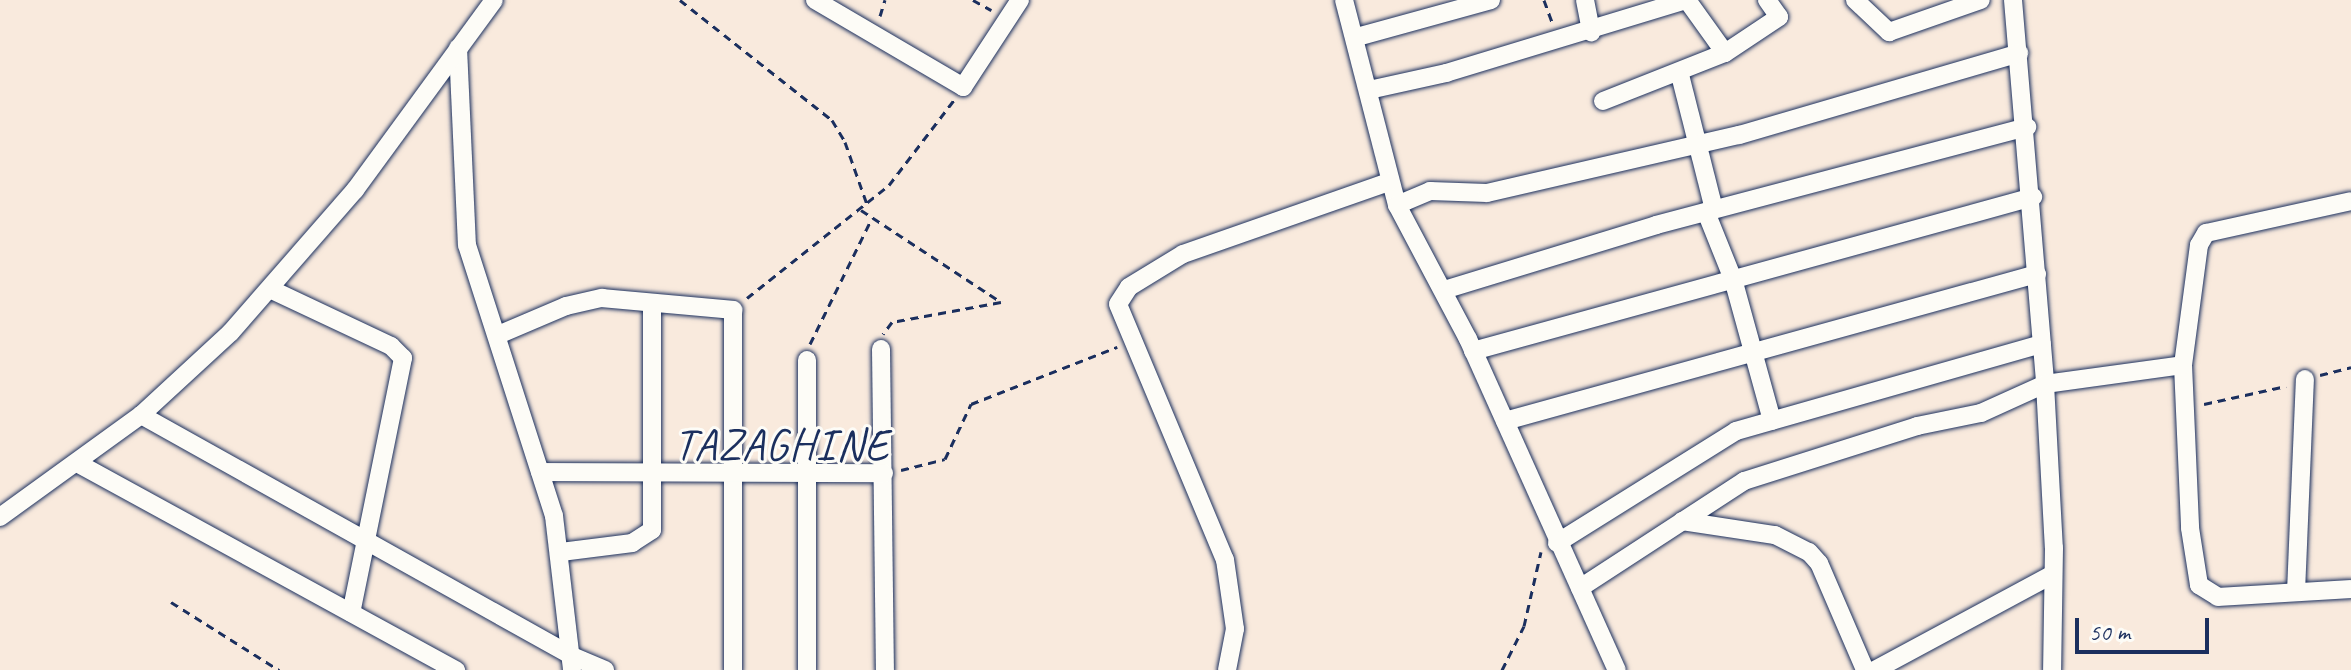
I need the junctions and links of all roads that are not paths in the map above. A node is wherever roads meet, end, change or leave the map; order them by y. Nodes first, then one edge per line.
1 (494, 0) edge
2 (815, 0) edge
3 (1020, 0) edge
4 (1344, 0) edge
5 (1491, 0) edge
6 (1585, 0) edge
7 (1687, 0) edge
8 (1767, 0) edge
9 (1855, 0) edge
10 (1981, 0) edge
11 (2013, 0) edge
12 (1591, 32) junction
13 (1357, 37) junction
14 (458, 48) junction
15 (1725, 53) junction
16 (2019, 53) junction
17 (1680, 75) junction
18 (1369, 90) junction
19 (1603, 101) dead end
20 (2027, 127) junction
21 (1695, 145) junction
22 (1389, 182) junction
23 (2033, 197) junction
24 (2351, 201) edge
25 (1397, 205) junction
26 (1710, 211) junction
27 (2037, 274) junction
28 (1733, 279) junction
29 (270, 289) junction
30 (1444, 290) junction
31 (652, 303) junction
32 (498, 335) junction
33 (2042, 344) junction
34 (881, 349) road end
35 (1755, 350) junction
36 (1473, 351) junction
37 (807, 360) road end
38 (2183, 365) junction
39 (2305, 379) road end
40 (2045, 384) junction
41 (141, 415) junction
42 (1505, 421) junction
43 (1772, 421) junction
44 (79, 464) junction
45 (656, 469) junction
46 (733, 469) junction
47 (809, 470) junction
48 (540, 472) junction
49 (884, 473) junction
50 (0, 517) edge
51 (1682, 521) junction
52 (366, 540) junction
53 (1549, 547) junction
54 (561, 552) junction
55 (2053, 574) junction
56 (1580, 588) junction
57 (2351, 589) edge
58 (2296, 592) junction
59 (351, 613) junction
60 (572, 663) edge
61 (456, 670) edge
62 (605, 670) edge
63 (733, 670) edge
64 (807, 670) edge
65 (885, 670) edge
66 (1227, 670) edge
67 (1617, 670) edge
68 (1865, 670) edge
69 (1875, 670) edge
70 (2052, 670) edge

1 - 14 street
2 - 3 street
4 - 13 street
5 - 13 street
6 - 12 street
7 - 12 street
7 - 15 street
8 - 15 street
9 - 10 street
11 - 16 street
12 - 18 street
13 - 18 street
14 - 29 street
14 - 32 street
15 - 17 street
16 - 20 street
16 - 21 street
17 - 19 street
17 - 21 street
18 - 22 street
20 - 23 street
20 - 26 street
21 - 25 street
21 - 26 street
22 - 25 street
22 - 66 street
23 - 27 street
23 - 28 street
24 - 38 street
25 - 30 street
26 - 28 street
26 - 30 street
27 - 33 street
27 - 35 street
28 - 35 street
28 - 36 street
29 - 41 street
29 - 52 street
30 - 36 street
31 - 32 street
31 - 45 street
31 - 46 street
32 - 48 street
33 - 40 street
33 - 43 street
34 - 49 street
35 - 42 street
35 - 43 street
36 - 42 street
37 - 47 street
38 - 40 street
38 - 58 street
39 - 58 street
40 - 51 street
40 - 55 street
41 - 44 street
41 - 52 street
42 - 53 street
43 - 53 street
44 - 50 street
44 - 59 street
45 - 46 street
45 - 48 street
45 - 54 street
46 - 47 street
46 - 63 street
47 - 49 street
47 - 64 street
48 - 54 street
49 - 65 street
51 - 56 street
51 - 68 street
52 - 59 street
52 - 60 street
53 - 56 street
54 - 60 street
55 - 69 street
55 - 70 street
56 - 67 street
57 - 58 street
59 - 61 street
60 - 62 street

